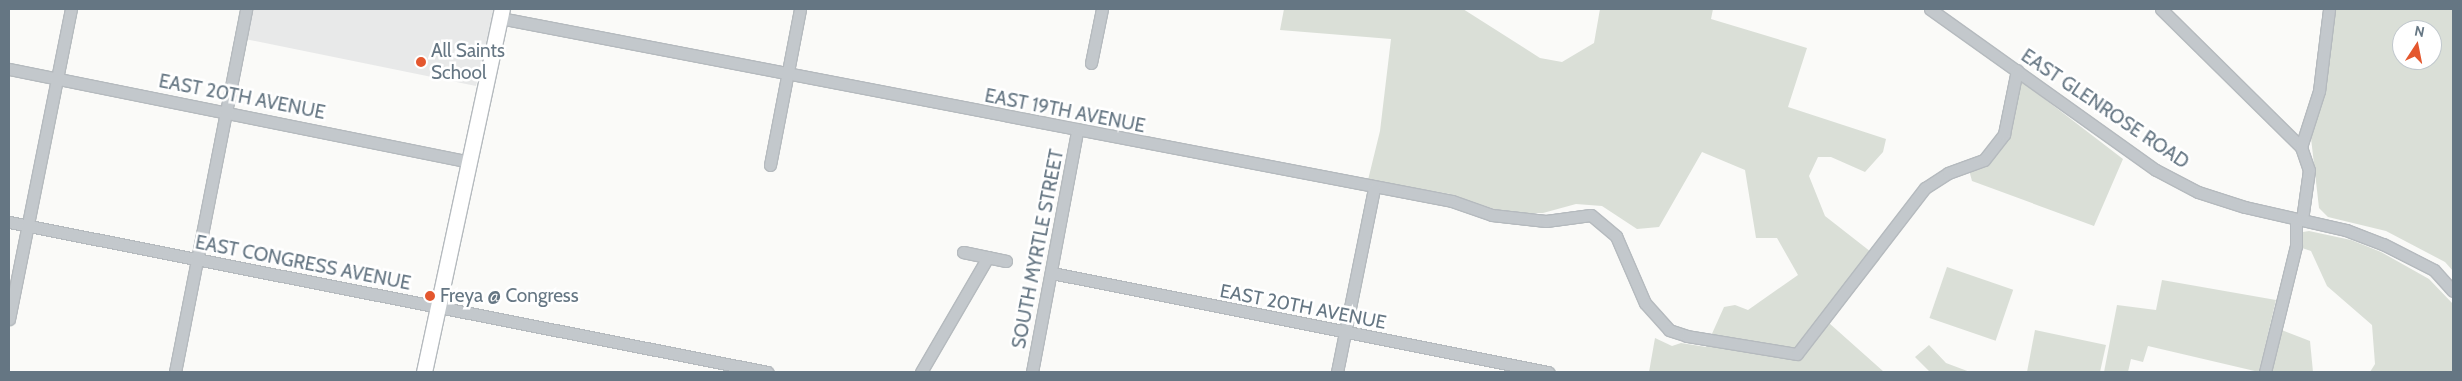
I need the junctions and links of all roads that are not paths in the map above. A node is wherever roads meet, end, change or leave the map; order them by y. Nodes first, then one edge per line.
1 (71, 9) edge
2 (246, 9) edge
3 (800, 9) edge
4 (1102, 9) edge
5 (1930, 9) edge
6 (2161, 9) edge
7 (2329, 9) edge
8 (501, 14) edge
9 (1091, 62) dead end
10 (9, 69) edge
11 (2017, 70) junction
12 (788, 72) junction
13 (59, 79) junction
14 (226, 111) junction
15 (1077, 132) junction
16 (2301, 147) junction
17 (467, 161) junction
18 (770, 165) dead end
19 (1374, 189) junction
20 (2299, 219) junction
21 (9, 222) edge
22 (27, 226) junction
23 (963, 252) dead end
24 (988, 257) junction
25 (197, 260) junction
26 (1006, 261) dead end
27 (1052, 274) junction
28 (2453, 290) edge
29 (437, 307) junction
30 (9, 319) edge
31 (1344, 334) junction
32 (730, 369) edge
33 (175, 372) edge
34 (424, 372) edge
35 (767, 372) edge
36 (921, 372) edge
37 (1032, 372) edge
38 (1337, 372) edge
39 (1548, 372) edge
40 (2265, 372) edge

1 - 13 street
2 - 14 street
3 - 12 street
4 - 9 street
5 - 11 street, EAST GLENROSE ROAD
6 - 16 street
7 - 16 street
8 - 12 street, EAST 19TH AVENUE
8 - 17 main road
10 - 13 street, EAST 20TH AVENUE
11 - 19 street, EAST 19TH AVENUE
11 - 20 street, EAST GLENROSE ROAD
12 - 15 street, EAST 19TH AVENUE
12 - 18 street
13 - 14 street, EAST 20TH AVENUE
13 - 22 street
14 - 17 street, EAST 20TH AVENUE
14 - 25 street
15 - 19 street, EAST 19TH AVENUE
15 - 27 street, SOUTH MYRTLE STREET
16 - 20 street
17 - 29 main road
19 - 31 street
20 - 28 street, EAST GLENROSE ROAD
20 - 40 street
21 - 22 street, EAST CONGRESS AVENUE
22 - 25 street, EAST CONGRESS AVENUE
22 - 30 street
23 - 24 street
24 - 26 street
24 - 36 street
25 - 29 street, EAST CONGRESS AVENUE
25 - 33 street
27 - 31 street, EAST 20TH AVENUE
27 - 37 street, SOUTH MYRTLE STREET
29 - 32 street, EAST CONGRESS AVENUE
29 - 34 main road
31 - 38 street
31 - 39 street, EAST 20TH AVENUE
32 - 35 street, EAST CONGRESS AVENUE

